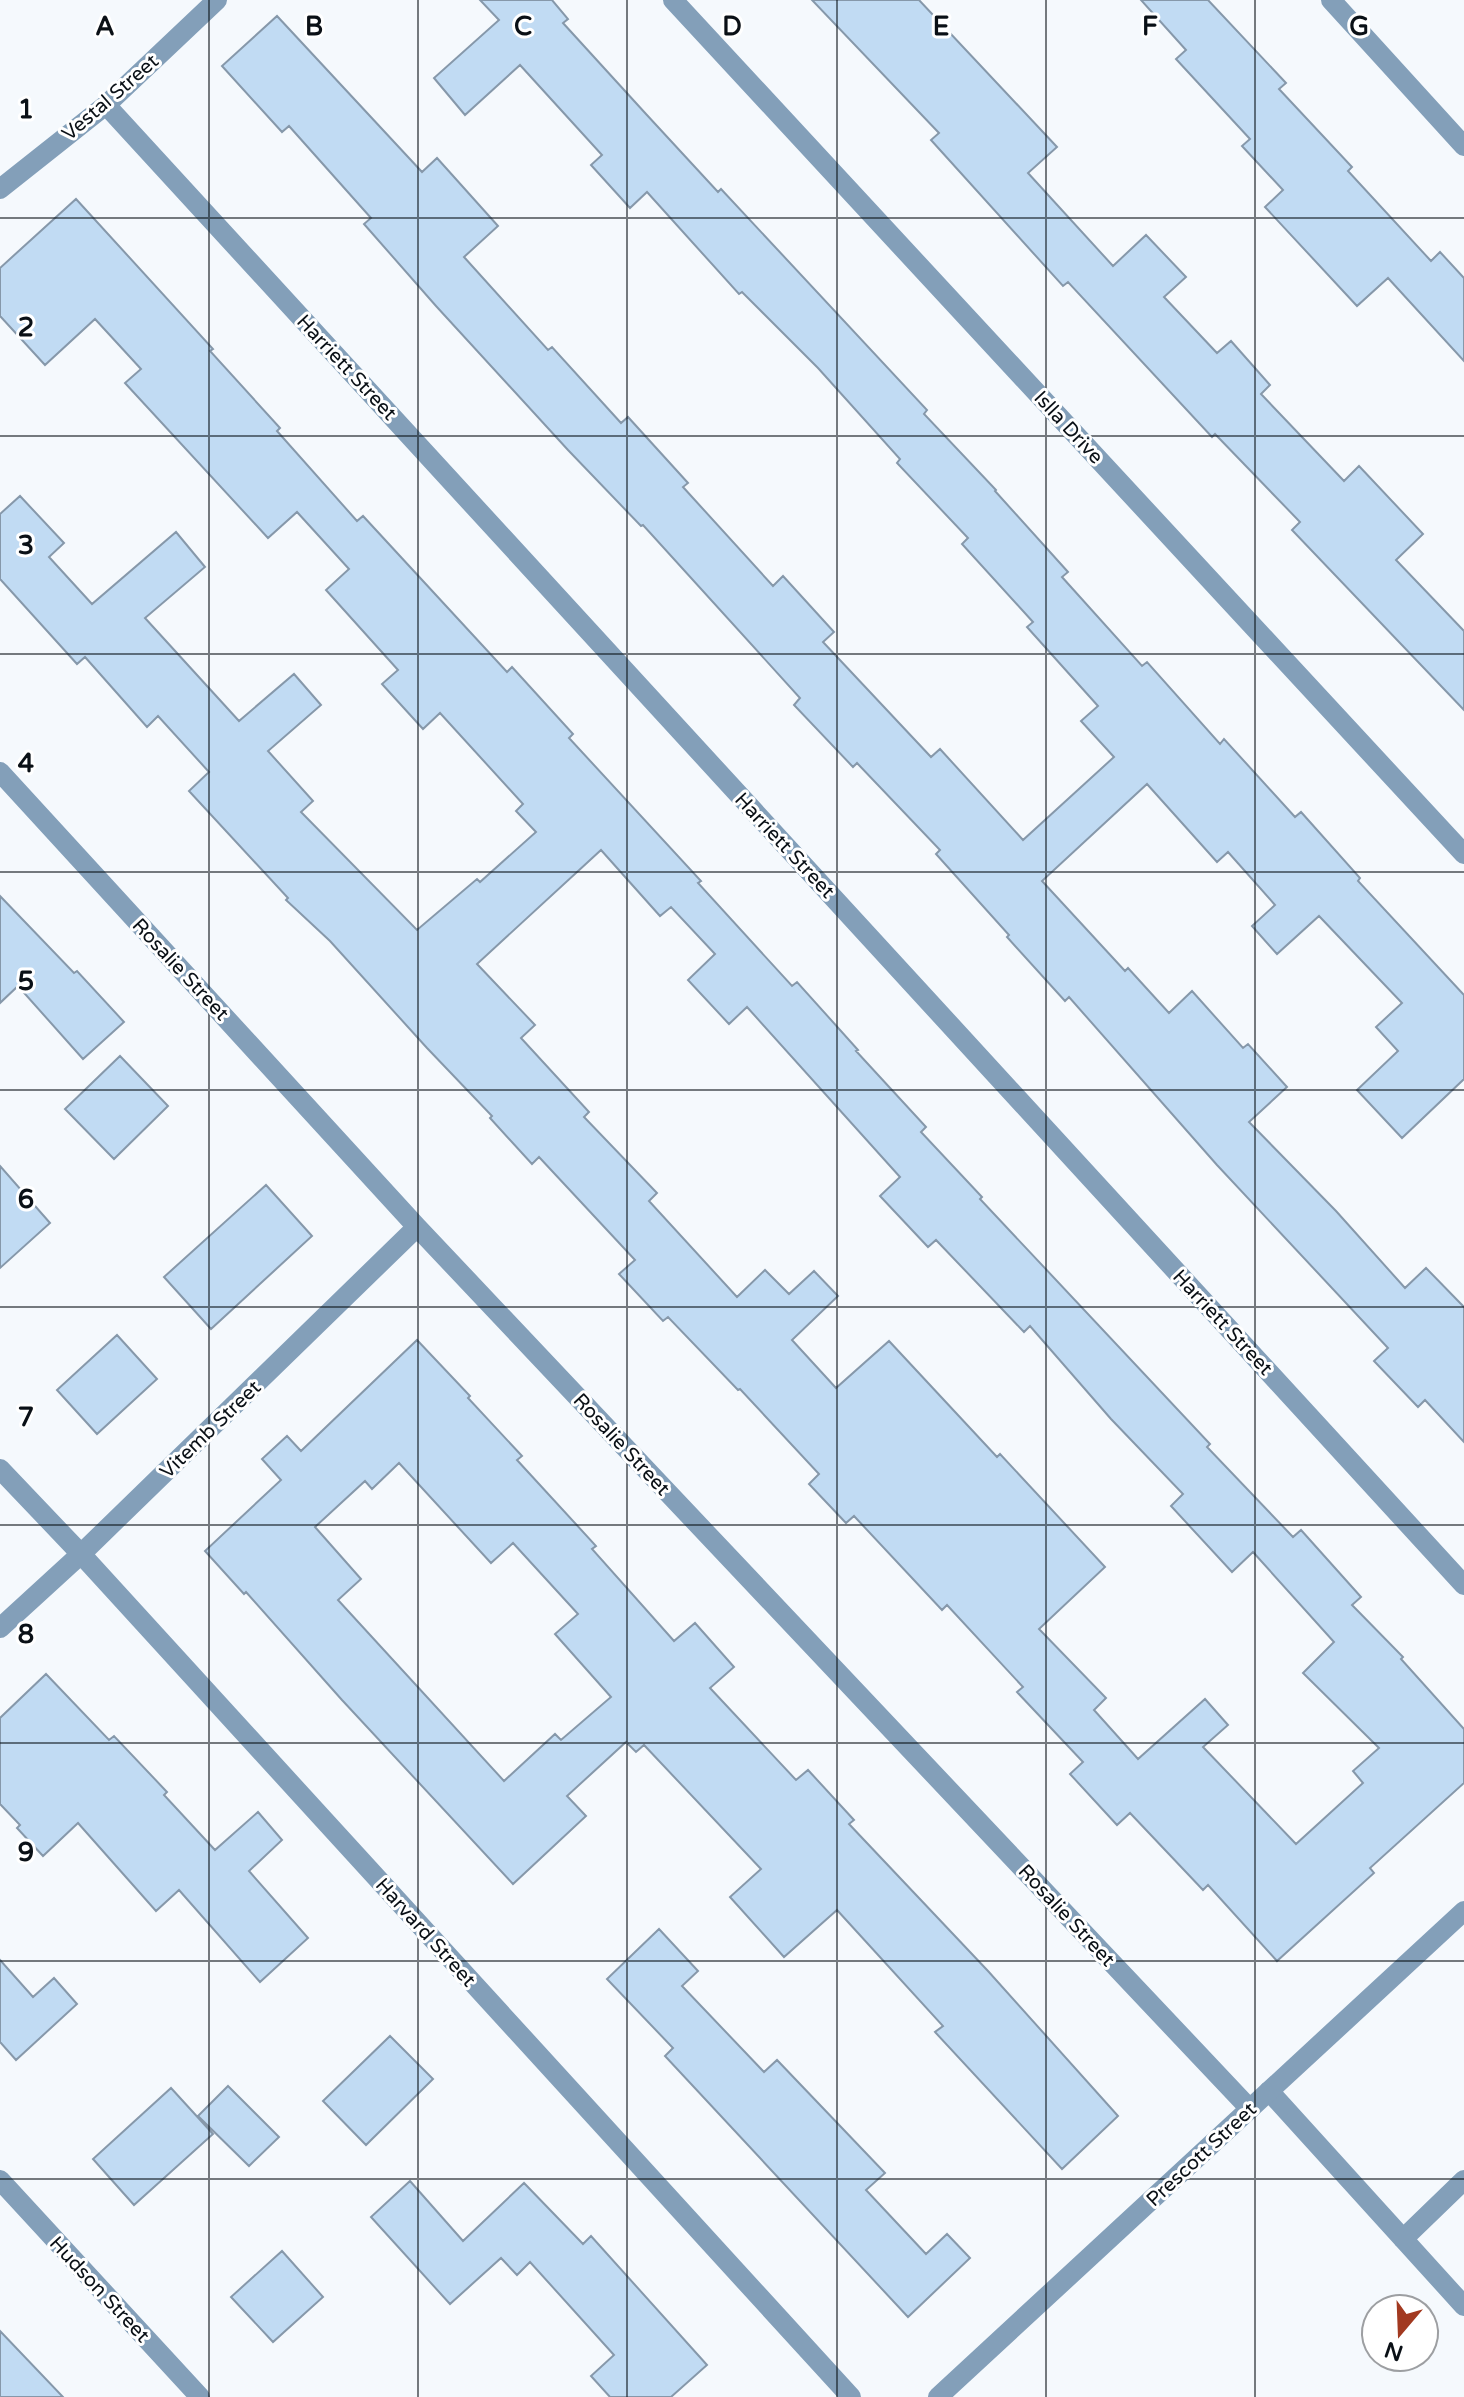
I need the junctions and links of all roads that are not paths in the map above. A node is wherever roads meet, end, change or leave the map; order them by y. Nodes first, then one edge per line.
1 (217, 0) edge
2 (673, 0) edge
3 (1331, 0) edge
4 (106, 105) junction
5 (1464, 146) edge
6 (0, 189) edge
7 (0, 772) edge
8 (1464, 854) edge
9 (417, 1227) junction
10 (0, 1469) edge
11 (81, 1554) junction
12 (1464, 1585) edge
13 (0, 1628) edge
14 (1464, 1911) edge
15 (1269, 2091) junction
16 (1250, 2109) junction
17 (0, 2180) edge
18 (1464, 2180) edge
19 (1403, 2239) junction
20 (1464, 2306) edge
21 (200, 2397) edge
22 (851, 2397) edge
23 (938, 2397) edge

1 - 4 street, Vestal Street
2 - 8 street, Islla Drive
3 - 5 street
4 - 6 street, Vestal Street
4 - 12 street, Harriett Street
7 - 9 street, Rosalie Street
9 - 11 street, Vitemb Street
9 - 16 street, Rosalie Street
10 - 11 street, Harvard Street
11 - 13 street, Vitemb Street
11 - 22 street, Harvard Street
14 - 15 street, Prescott Street
15 - 16 street, Prescott Street
15 - 19 street
16 - 23 street, Prescott Street
17 - 21 street, Hudson Street
18 - 19 street
19 - 20 street

